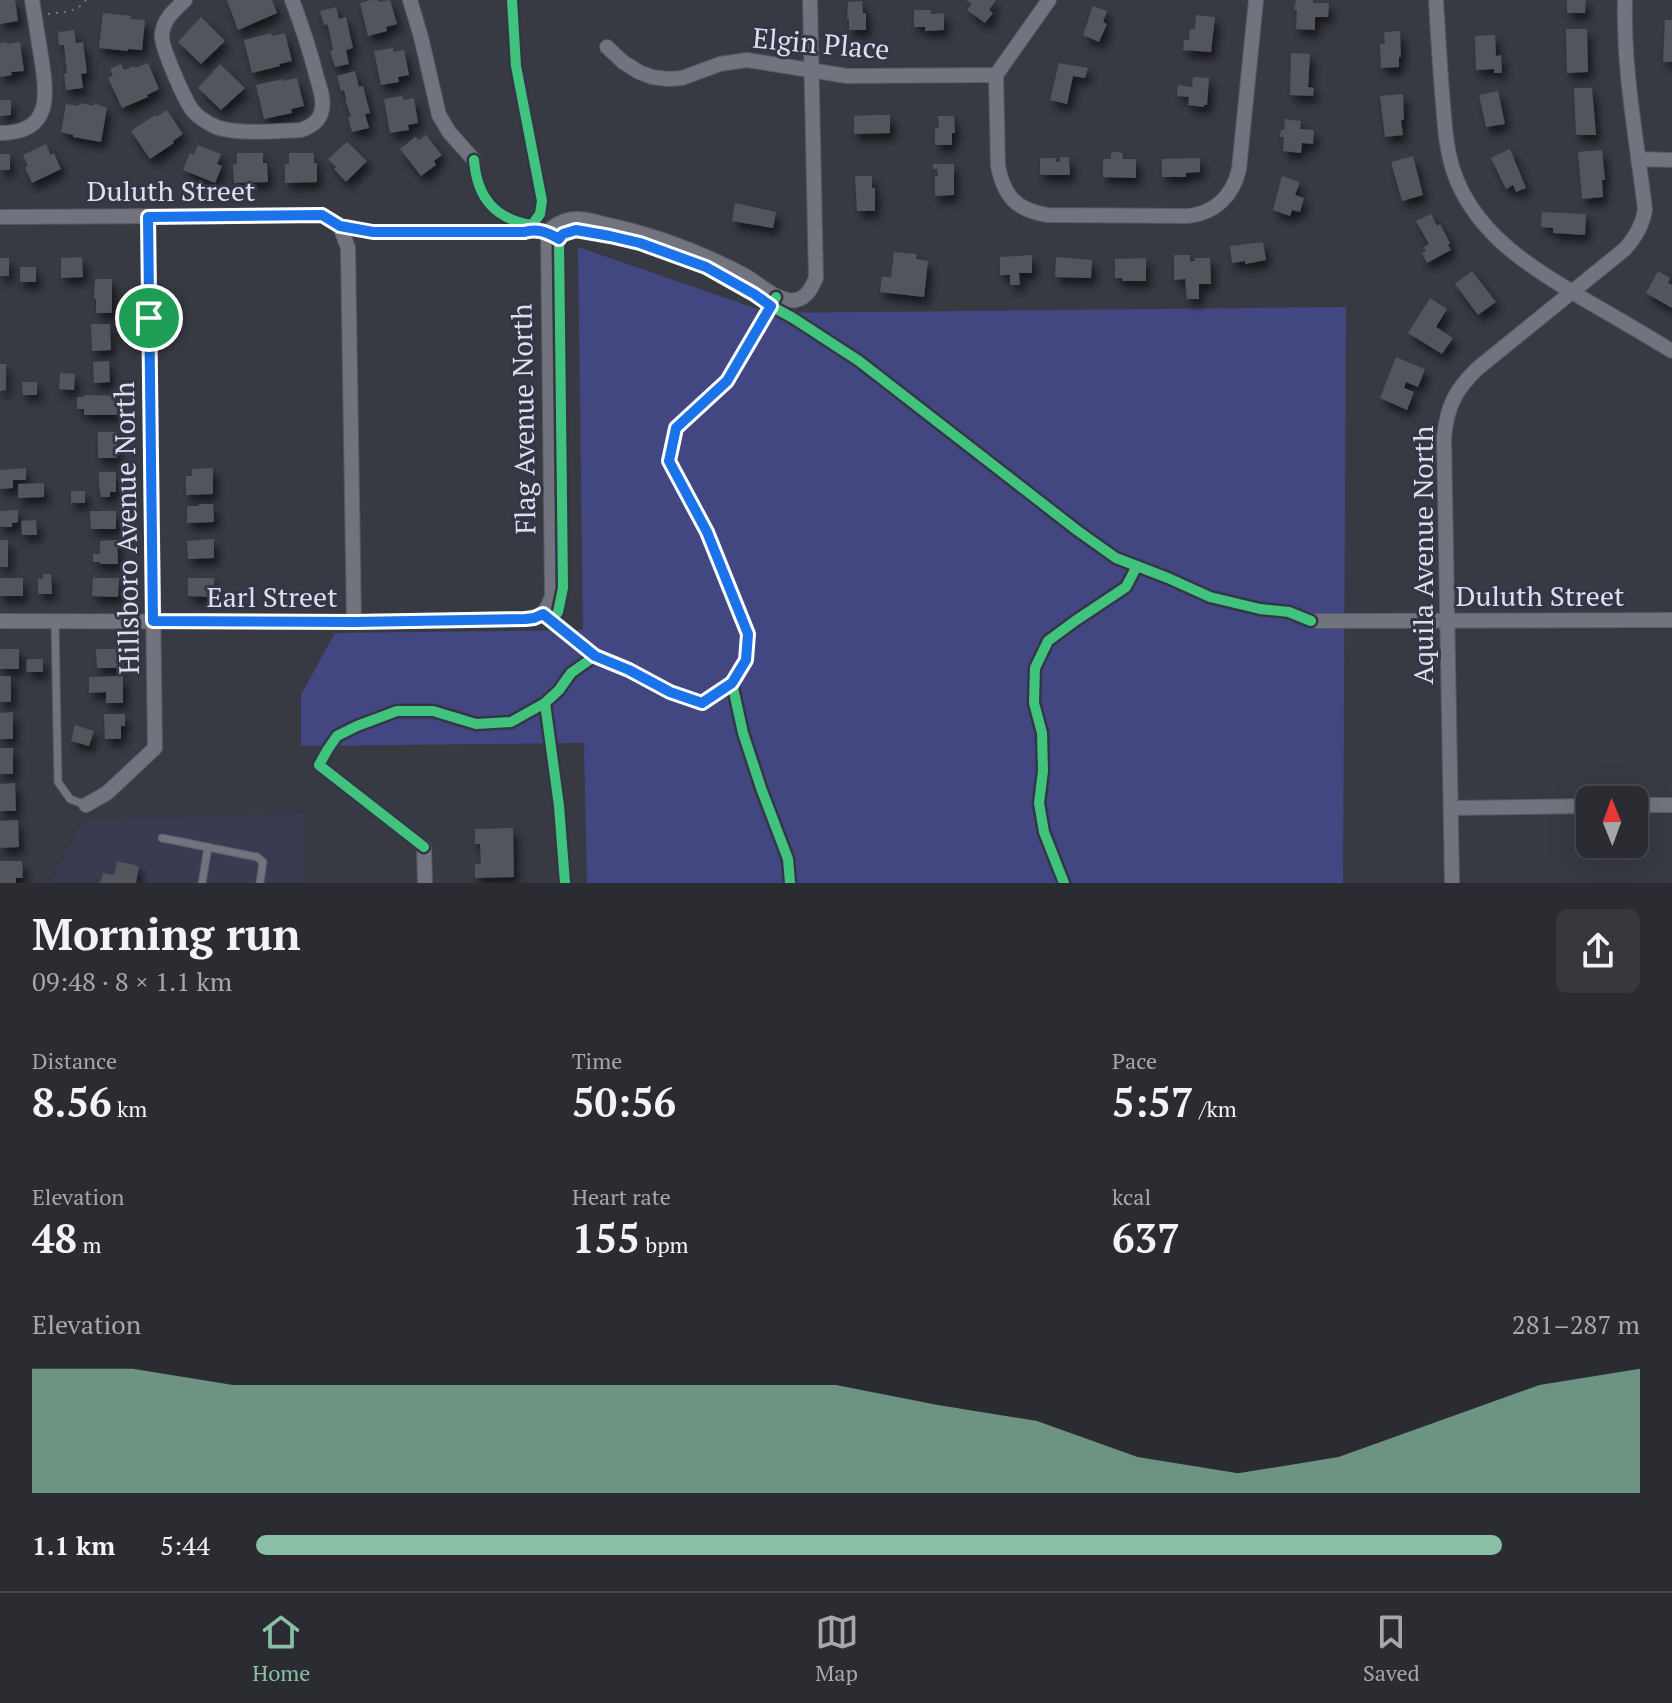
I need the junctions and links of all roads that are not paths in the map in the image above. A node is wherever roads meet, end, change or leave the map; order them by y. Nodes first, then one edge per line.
1 (32, 0) edge
2 (185, 0) edge
3 (292, 0) edge
4 (410, 0) edge
5 (810, 0) edge
6 (1049, 0) edge
7 (1256, 0) edge
8 (1436, 0) edge
9 (1625, 0) edge
10 (607, 47) dead end
11 (811, 70) junction
12 (996, 75) junction
13 (0, 133) edge
14 (1638, 159) junction
15 (474, 160) dead end
16 (1672, 160) edge
17 (0, 217) edge
18 (148, 217) junction
19 (1572, 292) junction
20 (1672, 351) edge
21 (543, 614) joint
22 (1672, 620) edge
23 (0, 621) edge
24 (55, 621) junction
25 (153, 621) junction
26 (1311, 621) dead end
27 (1446, 621) junction
28 (354, 622) junction
29 (86, 805) joint
30 (1648, 805) edge
31 (1672, 805) edge
32 (1576, 806) edge
33 (1451, 808) junction
34 (162, 838) dead end
35 (208, 847) junction
36 (424, 847) dead end
37 (202, 883) edge
38 (260, 883) edge
39 (425, 883) edge
40 (1452, 883) edge

1 - 13 street
2 - 3 street
4 - 15 street
5 - 11 street
6 - 12 street
7 - 12 street
8 - 19 street
9 - 14 street, Aquila Avenue North
10 - 11 street, Elgin Place
11 - 12 street, Elgin Place
11 - 21 street, Flag Avenue North
14 - 16 street
14 - 19 street, Aquila Avenue North
17 - 18 street, Duluth Street
18 - 25 street, Hillsboro Avenue North
18 - 28 street, Duluth Street
19 - 20 street
19 - 27 street, Aquila Avenue North
21 - 28 street, Earl Street
22 - 27 street, Duluth Street
23 - 24 street, Earl Street
24 - 25 street, Earl Street
24 - 29 lane
25 - 28 street, Earl Street
25 - 29 street, Hillsboro Avenue North
26 - 27 street, Duluth Street
27 - 33 street, Aquila Avenue North
30 - 31 street
32 - 33 street
33 - 40 street, Aquila Avenue North
34 - 35 lane
35 - 37 lane
35 - 38 lane
36 - 39 street

